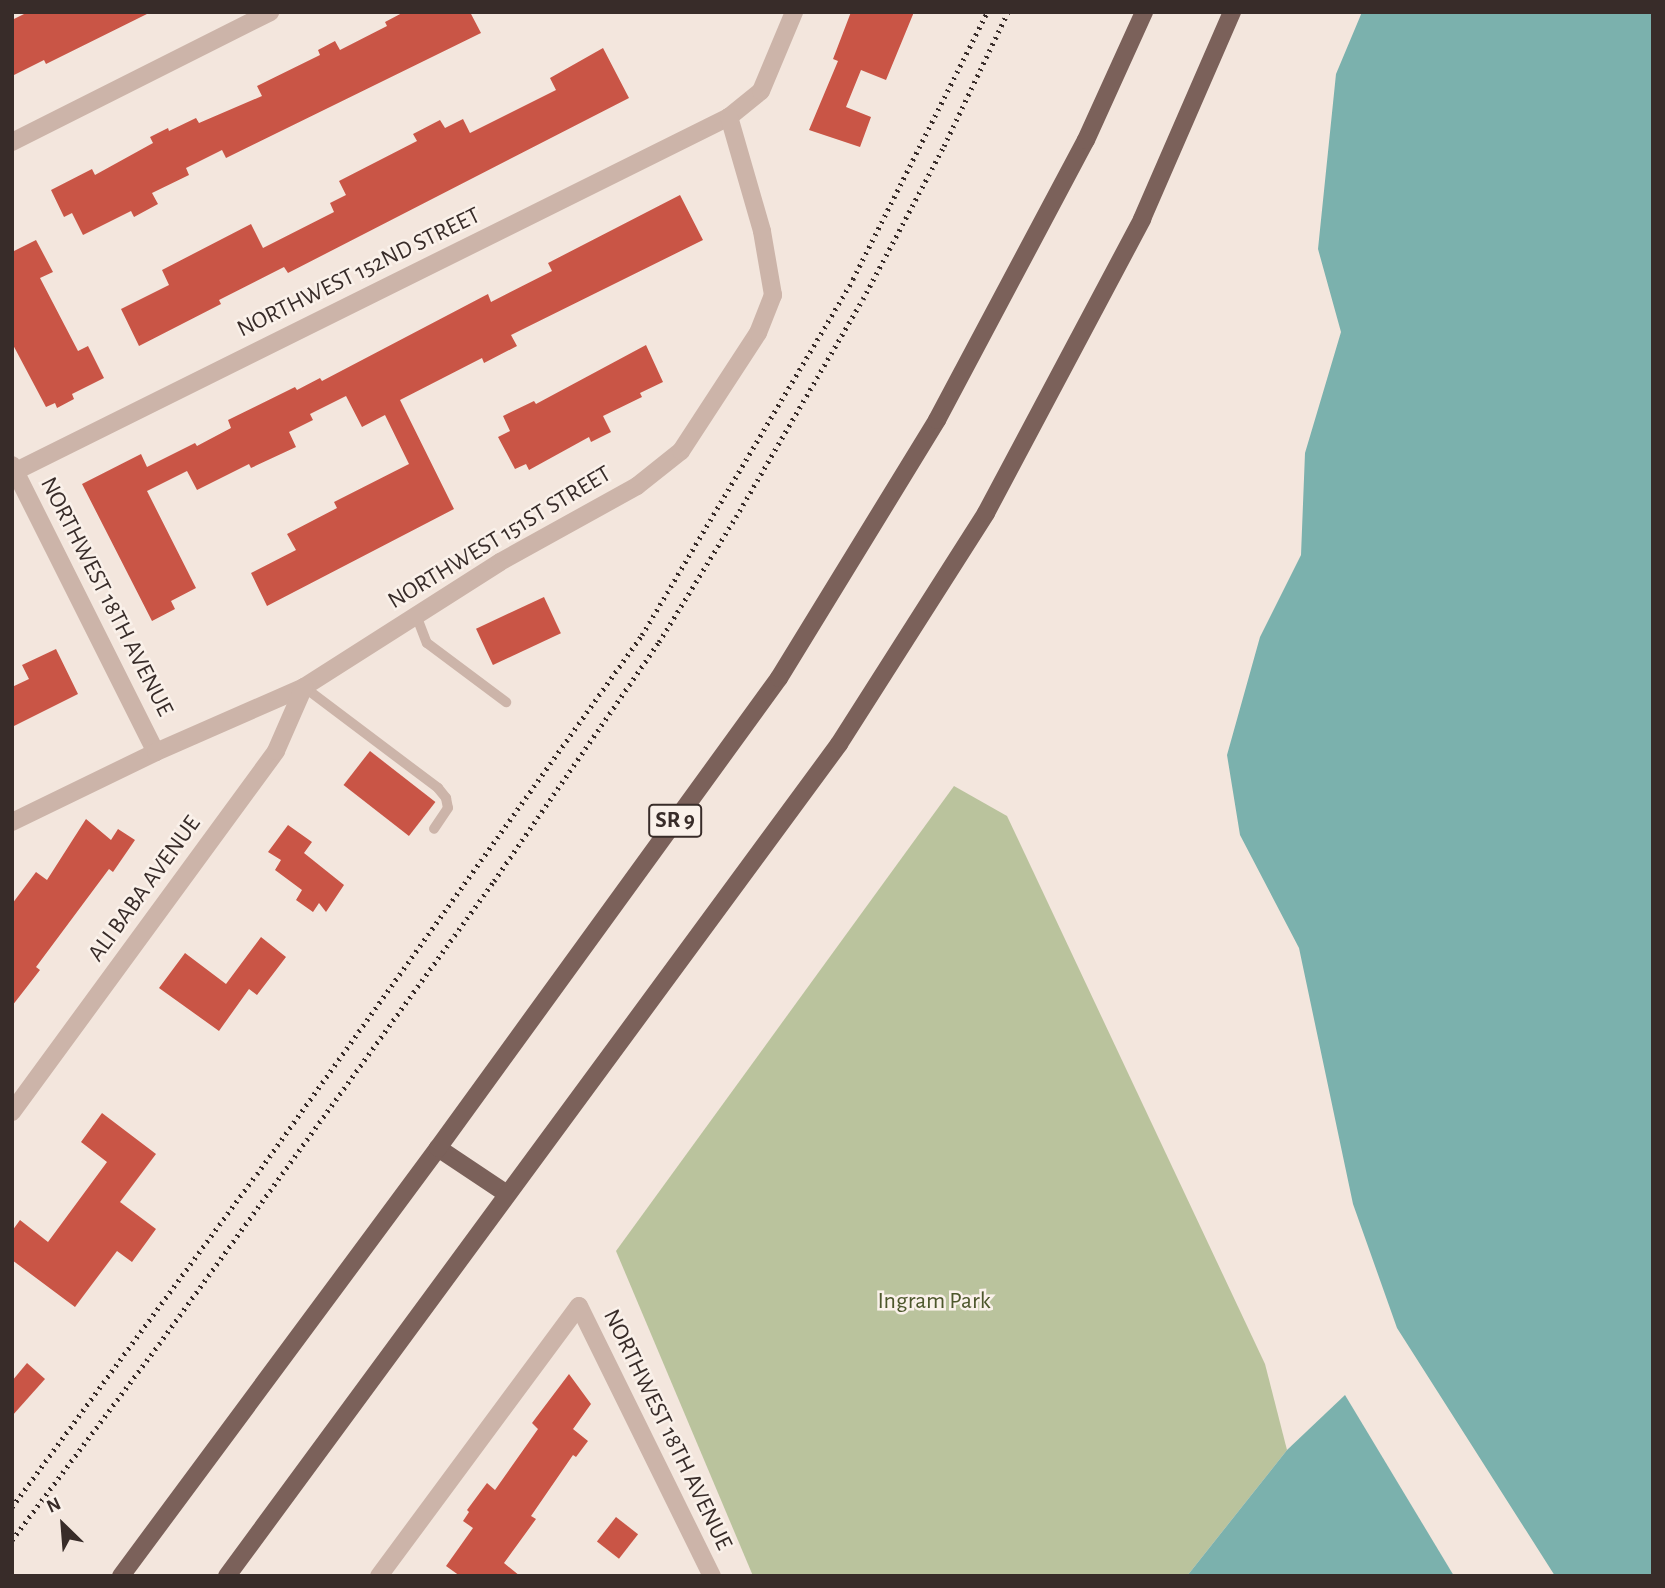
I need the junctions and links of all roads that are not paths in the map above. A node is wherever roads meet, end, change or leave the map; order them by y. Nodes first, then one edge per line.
1 (270, 12) edge
2 (794, 12) edge
3 (1144, 12) edge
4 (1232, 12) edge
5 (729, 117) junction
6 (12, 142) edge
7 (13, 470) edge
8 (416, 615) junction
9 (304, 687) junction
10 (506, 702) dead end
11 (156, 752) junction
12 (12, 822) edge
13 (434, 829) dead end
14 (12, 1112) edge
15 (438, 1147) junction
16 (508, 1194) junction
17 (121, 1576) edge
18 (227, 1576) edge
19 (379, 1576) edge
20 (712, 1576) edge

1 - 6 street
2 - 5 street, NORTHWEST 152ND STREET
3 - 15 main road, SR 9
4 - 16 main road
5 - 7 street, NORTHWEST 152ND STREET
5 - 8 street, NORTHWEST 151ST STREET
7 - 11 street, NORTHWEST 18TH AVENUE
8 - 9 street, NORTHWEST 151ST STREET
8 - 10 lane
9 - 11 street, NORTHWEST 151ST STREET
9 - 13 lane
9 - 14 street, ALI BABA AVENUE
11 - 12 street, NORTHWEST 151ST STREET
15 - 16 main road
15 - 17 main road, SR 9
16 - 18 main road
19 - 20 street, NORTHWEST 18TH AVENUE

